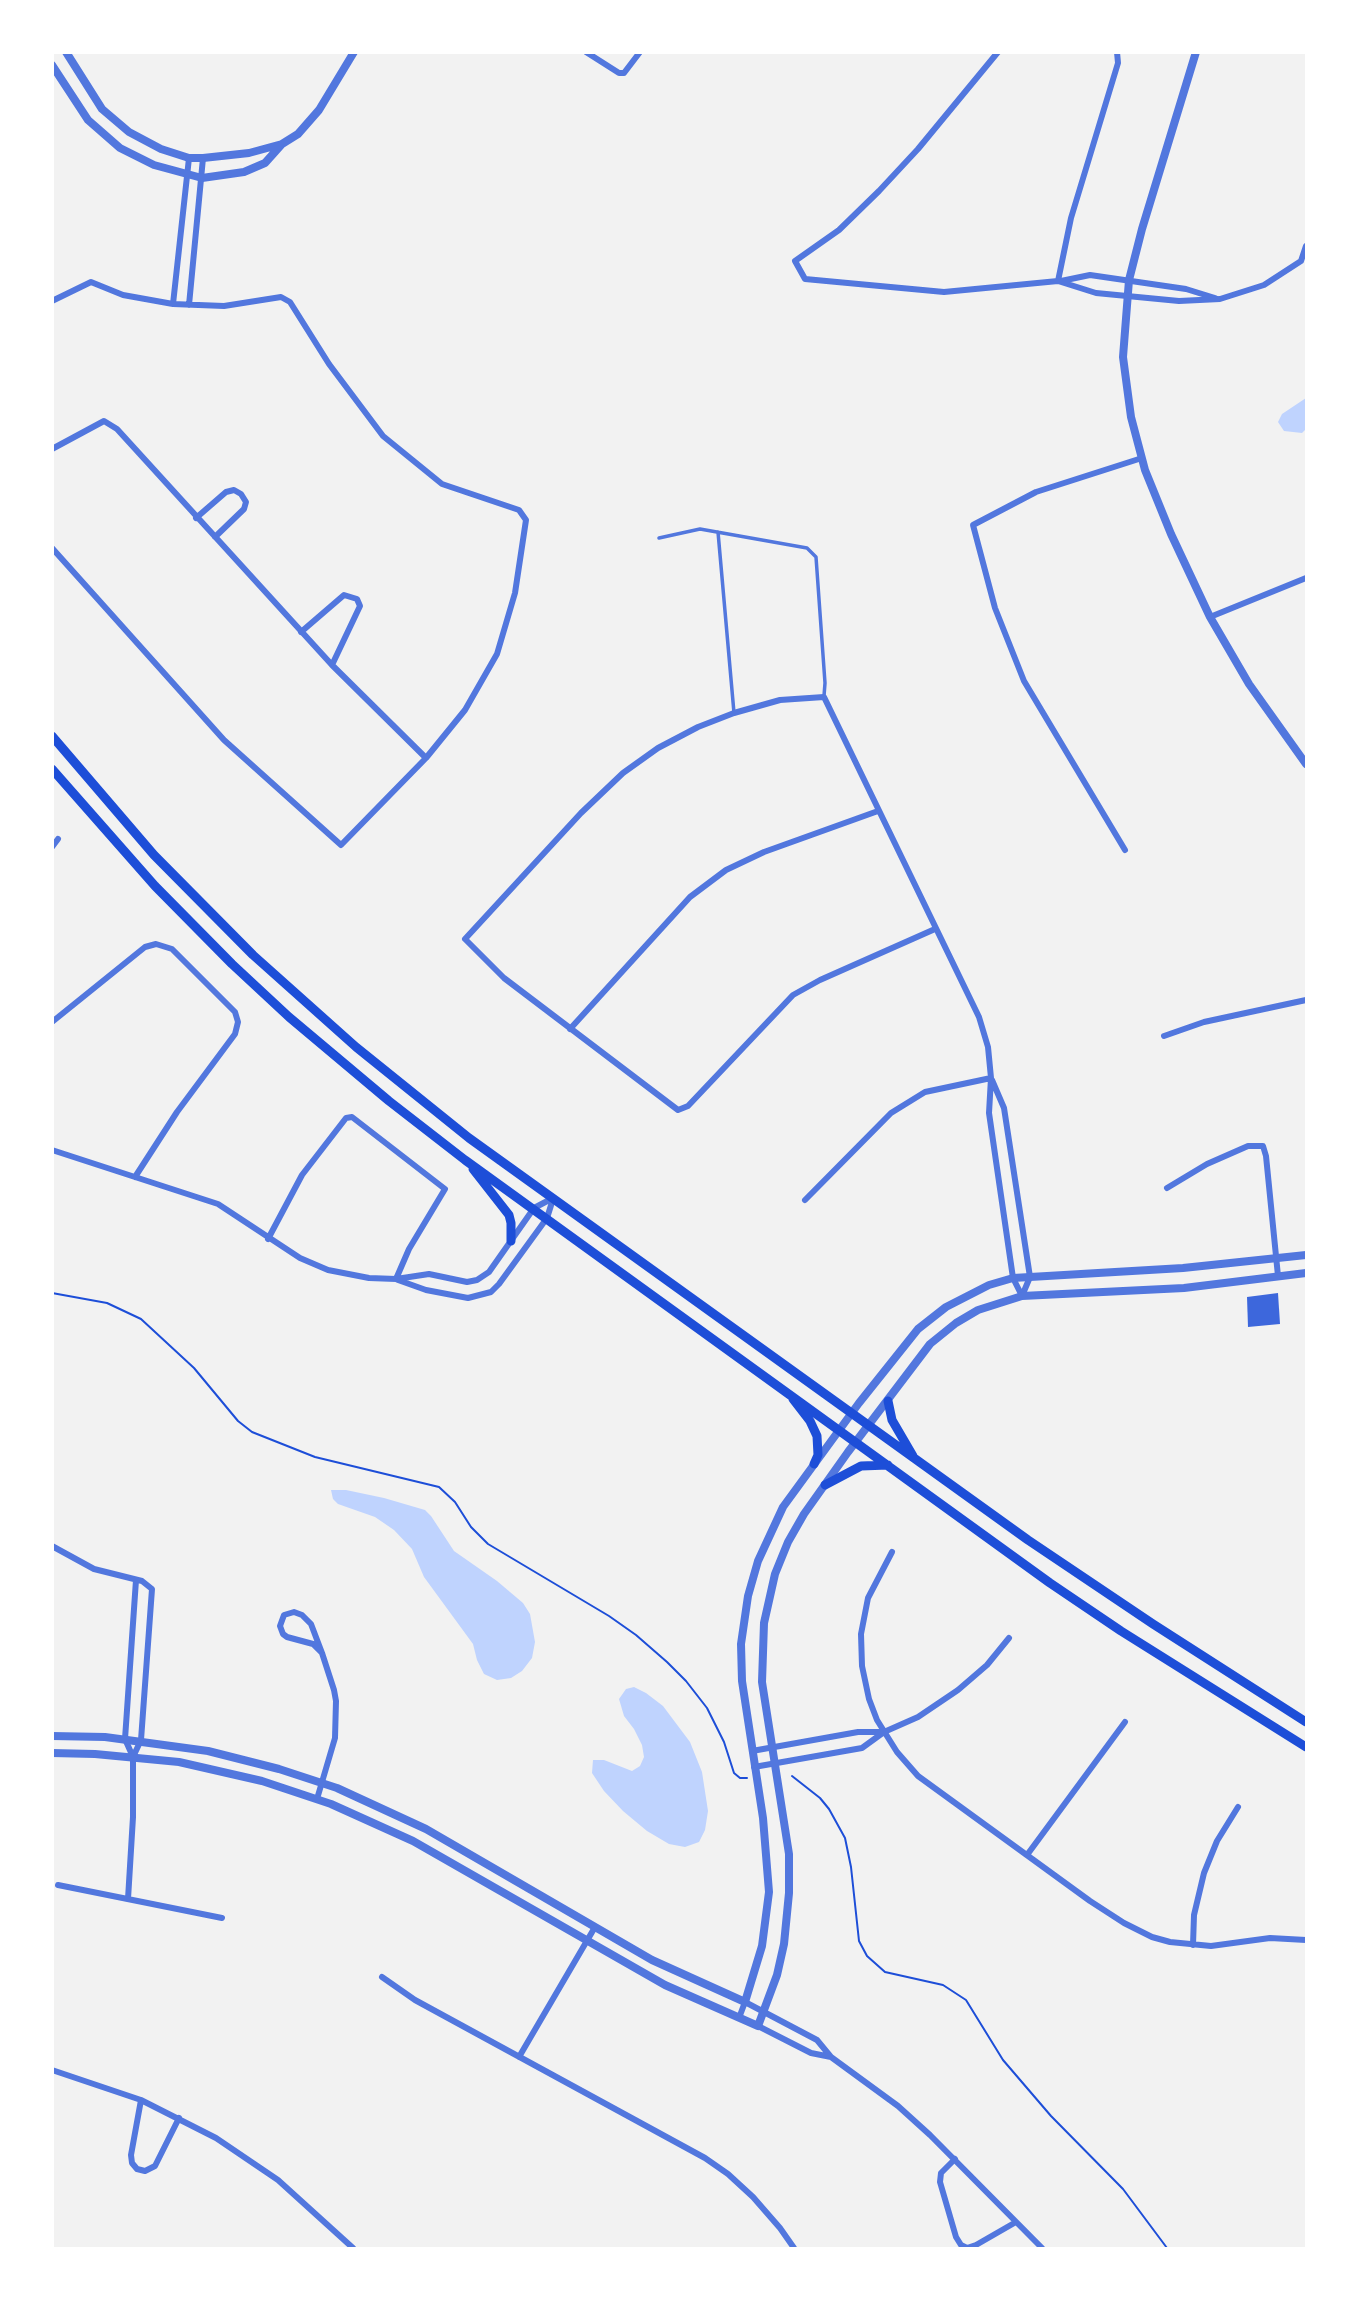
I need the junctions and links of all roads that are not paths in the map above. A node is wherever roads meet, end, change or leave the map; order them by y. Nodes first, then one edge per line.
1 (66, 52) edge
2 (354, 52) edge
3 (586, 52) edge
4 (998, 52) edge
5 (1117, 52) edge
6 (1196, 52) edge
7 (636, 54) edge
8 (52, 65) edge
9 (282, 144) junction
10 (189, 158) junction
11 (203, 158) junction
12 (188, 176) junction
13 (202, 178) junction
14 (1307, 246) edge
15 (1129, 280) junction
16 (1058, 281) junction
17 (1127, 296) junction
18 (1220, 299) junction
19 (52, 301) edge
20 (173, 304) junction
21 (189, 305) junction
22 (52, 449) edge
23 (1142, 458) junction
24 (196, 518) junction
25 (718, 533) junction
26 (215, 537) junction
27 (659, 538) dead end
28 (52, 548) edge
29 (1307, 578) edge
30 (1210, 617) junction
31 (301, 632) junction
32 (332, 665) junction
33 (824, 698) junction
34 (734, 713) junction
35 (52, 736) edge
36 (426, 758) junction
37 (1307, 764) edge
38 (52, 769) edge
39 (878, 811) junction
40 (58, 839) dead end
41 (52, 847) edge
42 (1125, 850) dead end
43 (936, 929) junction
44 (1307, 1000) edge
45 (52, 1022) edge
46 (570, 1029) junction
47 (1164, 1035) dead end
48 (991, 1078) junction
49 (52, 1150) edge
50 (465, 1160) junction
51 (135, 1177) junction
52 (1167, 1188) dead end
53 (553, 1198) junction
54 (805, 1200) dead end
55 (534, 1208) junction
56 (547, 1218) junction
57 (268, 1239) junction
58 (511, 1241) junction
59 (1307, 1255) edge
60 (1276, 1259) junction
61 (1307, 1273) edge
62 (1278, 1276) junction
63 (1030, 1277) junction
64 (1013, 1278) junction
65 (396, 1279) junction
66 (1022, 1296) junction
67 (788, 1392) junction
68 (888, 1401) junction
69 (851, 1413) junction
70 (869, 1426) junction
71 (839, 1429) junction
72 (856, 1441) junction
73 (916, 1460) junction
74 (814, 1464) junction
75 (889, 1465) junction
76 (825, 1485) junction
77 (52, 1546) edge
78 (892, 1552) dead end
79 (136, 1580) junction
80 (1009, 1638) dead end
81 (322, 1653) junction
82 (131, 1663) junction
83 (146, 1664) junction
84 (1125, 1722) dead end
85 (1307, 1722) edge
86 (884, 1732) junction
87 (52, 1736) edge
88 (125, 1739) junction
89 (141, 1740) junction
90 (1307, 1746) edge
91 (772, 1748) junction
92 (752, 1751) junction
93 (52, 1753) edge
94 (133, 1757) junction
95 (775, 1764) junction
96 (754, 1767) junction
97 (322, 1783) junction
98 (317, 1799) junction
99 (1238, 1807) dead end
100 (1027, 1855) junction
101 (58, 1885) dead end
102 (128, 1899) junction
103 (222, 1918) dead end
104 (595, 1927) junction
105 (1307, 1940) edge
106 (587, 1942) junction
107 (1193, 1945) junction
108 (382, 1977) dead end
109 (746, 2002) junction
110 (760, 2009) junction
111 (739, 2018) junction
112 (758, 2026) junction
113 (519, 2057) junction
114 (831, 2057) junction
115 (52, 2070) edge
116 (141, 2100) junction
117 (179, 2118) junction
118 (955, 2159) junction
119 (1016, 2222) junction
120 (353, 2249) edge
121 (793, 2249) edge
122 (1042, 2249) edge

1 - 10 street
2 - 9 street
3 - 7 street
4 - 16 street
5 - 16 street
6 - 15 street
8 - 12 street
9 - 11 street
9 - 13 street
10 - 11 street
10 - 12 street
11 - 13 street
12 - 13 street
12 - 20 street
13 - 21 street
14 - 18 street
15 - 16 street
15 - 17 street
15 - 18 street
16 - 17 street
17 - 18 street
17 - 23 street
19 - 20 street
20 - 21 street
21 - 36 street
22 - 24 street
23 - 30 street
23 - 42 street
24 - 26 street
24 - 26 street
25 - 27 lane
25 - 33 lane
25 - 34 lane
26 - 31 street
28 - 36 street
29 - 30 street
30 - 37 street
31 - 32 street
31 - 32 street
32 - 36 street
33 - 34 street
33 - 39 street
34 - 46 street
35 - 53 main road
38 - 50 main road
39 - 43 street
39 - 46 street
40 - 41 street
43 - 46 street
43 - 48 street
44 - 47 street
45 - 51 street
48 - 54 street
48 - 63 street
48 - 64 street
49 - 51 street
50 - 55 main road
50 - 58 main road
51 - 57 street
52 - 60 street
53 - 55 street
53 - 56 street
53 - 69 main road
55 - 56 main road
55 - 58 street
56 - 65 street
56 - 67 main road
57 - 65 street
57 - 65 street
58 - 65 street
59 - 60 street
60 - 62 street
60 - 63 street
61 - 62 street
62 - 66 street
63 - 64 street
63 - 66 street
64 - 66 street
64 - 69 street
66 - 68 street
67 - 71 main road
67 - 74 main road
68 - 70 street
68 - 73 main road
69 - 70 main road
69 - 71 street
70 - 72 street
70 - 73 main road
71 - 72 main road
71 - 74 street
72 - 75 main road
72 - 76 street
73 - 85 main road
74 - 92 street
75 - 76 main road
75 - 90 main road
76 - 91 street
77 - 79 street
78 - 86 street
79 - 82 street
79 - 83 street
80 - 86 street
81 - 81 street
81 - 97 street
82 - 83 street
82 - 88 street
83 - 89 street
84 - 100 street
86 - 91 street
86 - 95 street
86 - 100 street
87 - 88 street
88 - 89 street
88 - 94 street
89 - 94 street
89 - 97 street
91 - 92 street
91 - 95 street
92 - 96 street
93 - 94 street
94 - 98 street
94 - 102 street
95 - 96 street
95 - 110 street
96 - 109 street
97 - 98 street
97 - 104 street
98 - 106 street
99 - 107 street
100 - 107 street
101 - 102 street
102 - 103 street
104 - 106 street
104 - 109 street
105 - 107 street
106 - 111 street
106 - 113 street
108 - 113 street
109 - 110 street
109 - 111 street
110 - 112 street
110 - 114 street
111 - 112 street
112 - 114 street
113 - 121 street
114 - 118 street
115 - 116 street
116 - 117 street
116 - 117 street
117 - 120 street
118 - 119 street
118 - 119 street
119 - 122 street

